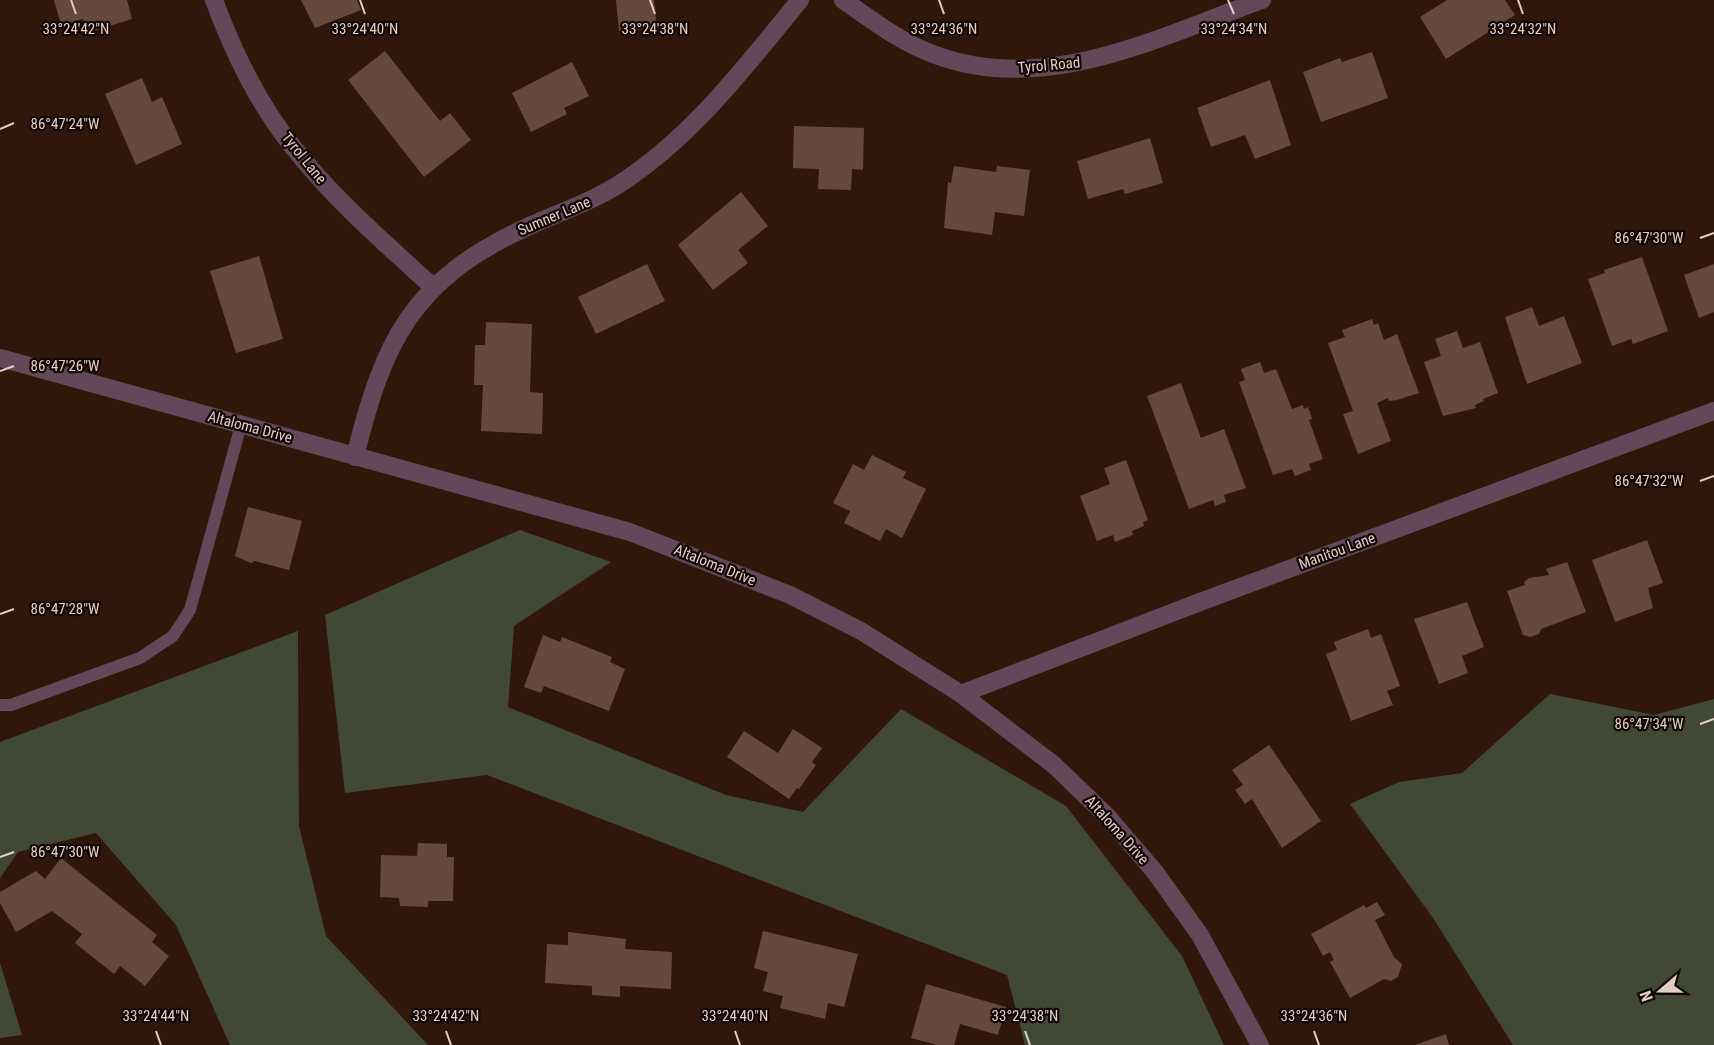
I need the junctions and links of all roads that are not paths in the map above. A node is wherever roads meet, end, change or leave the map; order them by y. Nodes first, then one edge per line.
1 (214, 0) edge
2 (800, 0) edge
3 (843, 0) edge
4 (1262, 0) edge
5 (434, 288) junction
6 (0, 358) edge
7 (1714, 411) edge
8 (241, 425) junction
9 (355, 458) junction
10 (961, 694) junction
11 (0, 705) edge
12 (1260, 1045) edge

1 - 5 street, Tyrol Lane
2 - 5 street, Sumner Lane
3 - 4 street, Tyrol Road
5 - 9 street, Sumner Lane
6 - 8 street, Altaloma Drive
7 - 10 street, Manitou Lane
8 - 9 street, Altaloma Drive
8 - 11 lane
9 - 10 street, Altaloma Drive
10 - 12 street, Altaloma Drive

